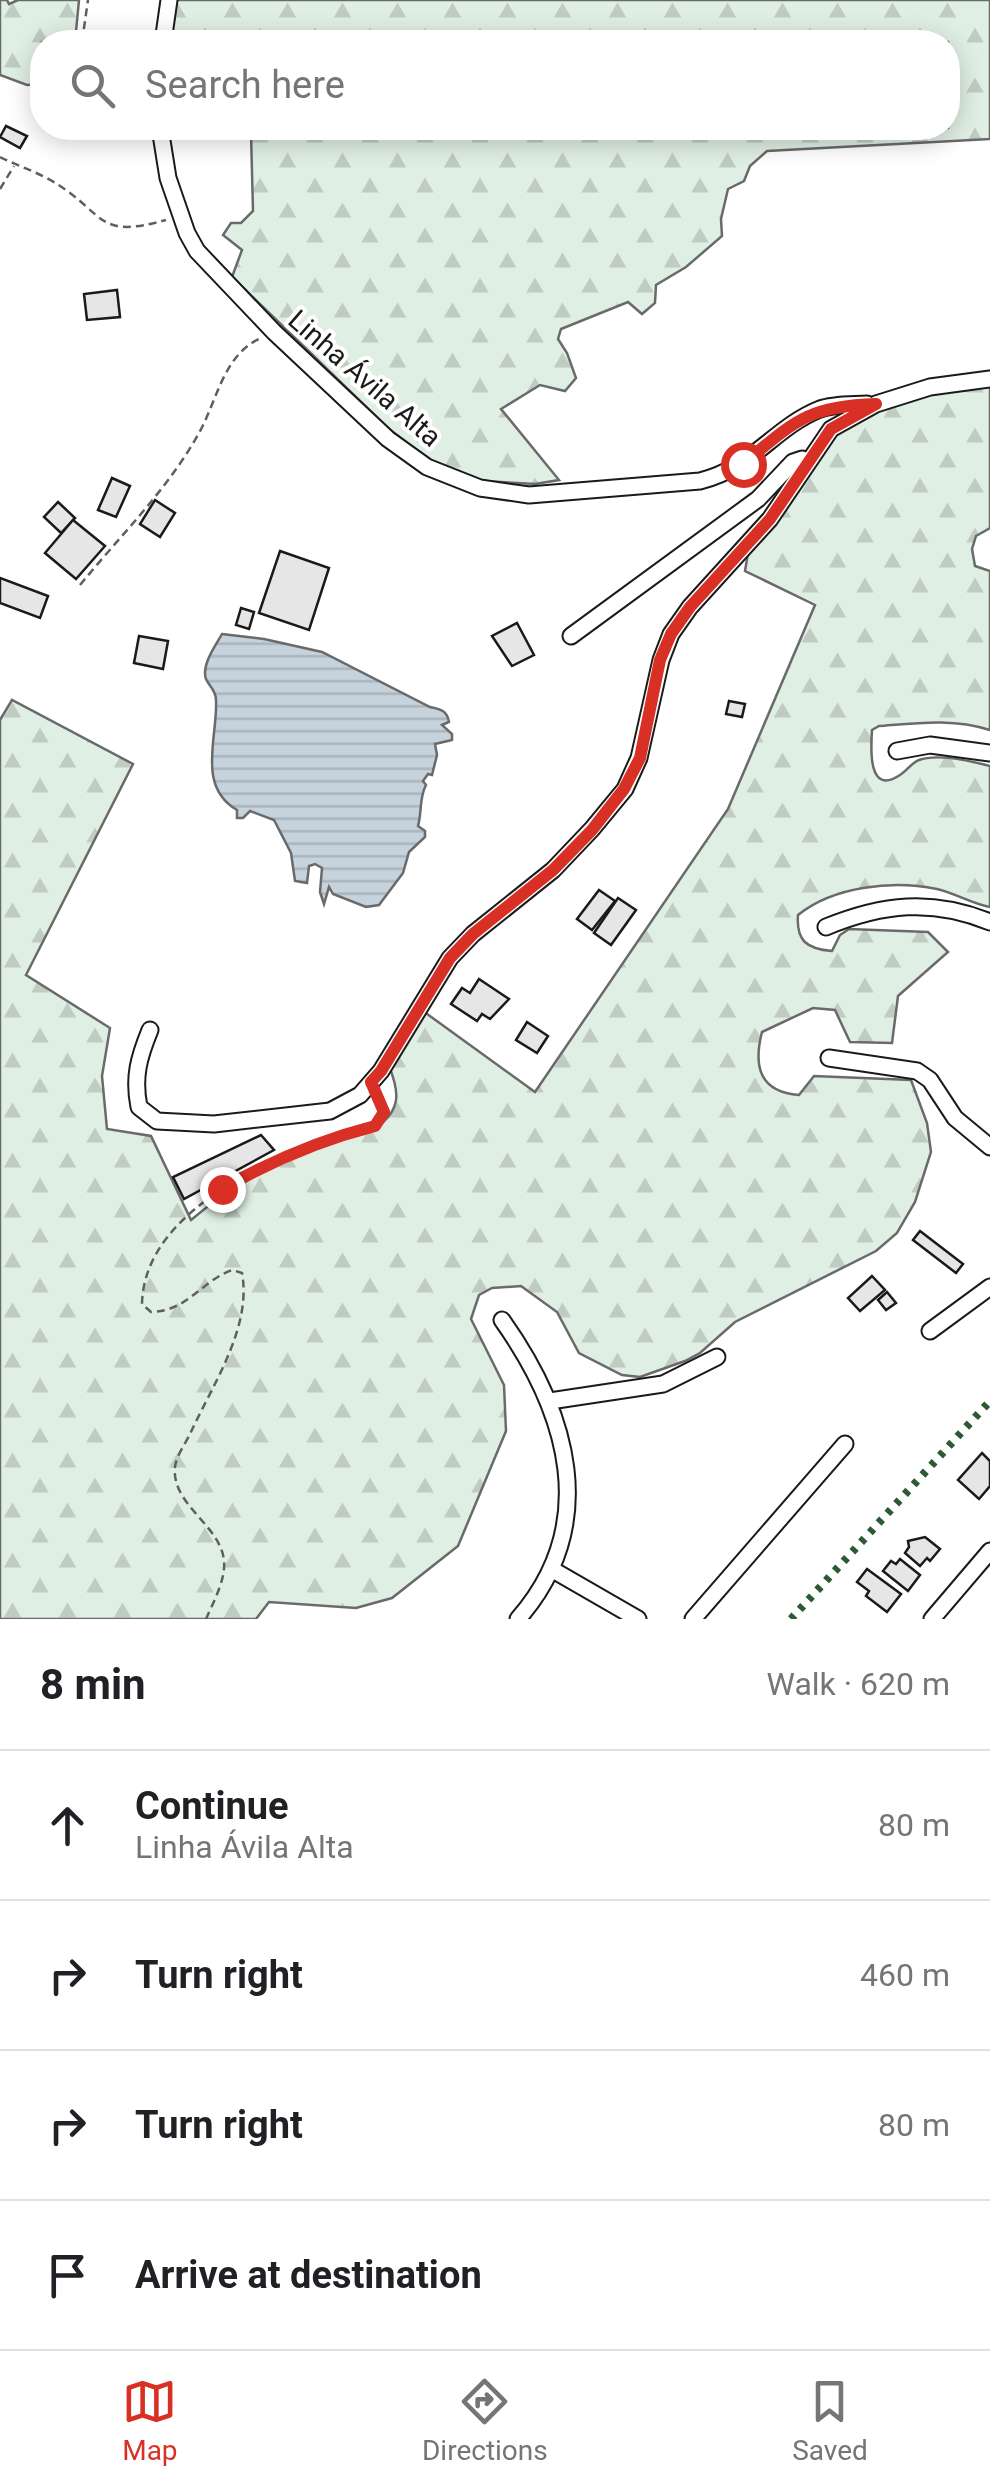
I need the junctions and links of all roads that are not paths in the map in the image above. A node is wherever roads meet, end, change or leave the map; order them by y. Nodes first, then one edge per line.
1 (169, 0) edge
2 (165, 30) edge
3 (162, 140) edge
4 (990, 379) edge
5 (876, 404) junction
6 (808, 462) junction
7 (571, 636) dead end
8 (897, 752) dead end
9 (990, 754) edge
10 (990, 922) edge
11 (826, 927) dead end
12 (150, 1030) dead end
13 (829, 1058) dead end
14 (990, 1147) edge
15 (990, 1288) edge
16 (502, 1320) dead end
17 (930, 1332) dead end
18 (716, 1357) dead end
19 (550, 1401) junction
20 (845, 1444) dead end
21 (990, 1552) edge
22 (554, 1570) junction
23 (518, 1619) edge
24 (638, 1619) edge
25 (693, 1619) edge
26 (932, 1619) edge

1 - 2 street
3 - 5 street, Linha Ávila Alta
4 - 5 street
5 - 6 street
6 - 7 street
6 - 12 street
8 - 9 street
10 - 11 street
13 - 14 street
15 - 17 street
16 - 19 street
18 - 19 street
19 - 22 street
20 - 25 street
21 - 26 street
22 - 23 street
22 - 24 street

